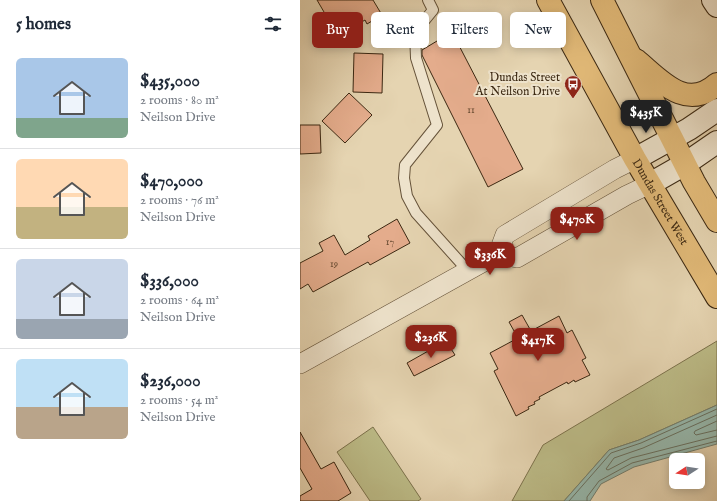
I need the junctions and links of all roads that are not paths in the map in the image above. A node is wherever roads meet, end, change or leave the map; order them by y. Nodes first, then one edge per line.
1 (428, 0) edge
2 (548, 0) edge
3 (602, 0) edge
4 (713, 0) edge
5 (717, 6) edge
6 (629, 54) junction
7 (717, 84) edge
8 (717, 110) edge
9 (672, 139) junction
10 (717, 142) edge
11 (635, 159) junction
12 (685, 164) junction
13 (650, 184) junction
14 (717, 221) edge
15 (498, 254) junction
16 (468, 271) junction
17 (717, 296) edge
18 (300, 364) edge

1 - 16 lane
2 - 11 main road, Dundas Street West
3 - 6 main road
4 - 5 main road
6 - 7 main road
6 - 9 main road
8 - 9 main road
9 - 11 main road
9 - 12 main road
10 - 12 main road
11 - 13 main road, Dundas Street West
11 - 15 street
12 - 13 main road
12 - 14 main road
13 - 15 street
13 - 17 main road, Dundas Street West
15 - 16 street
16 - 18 street

